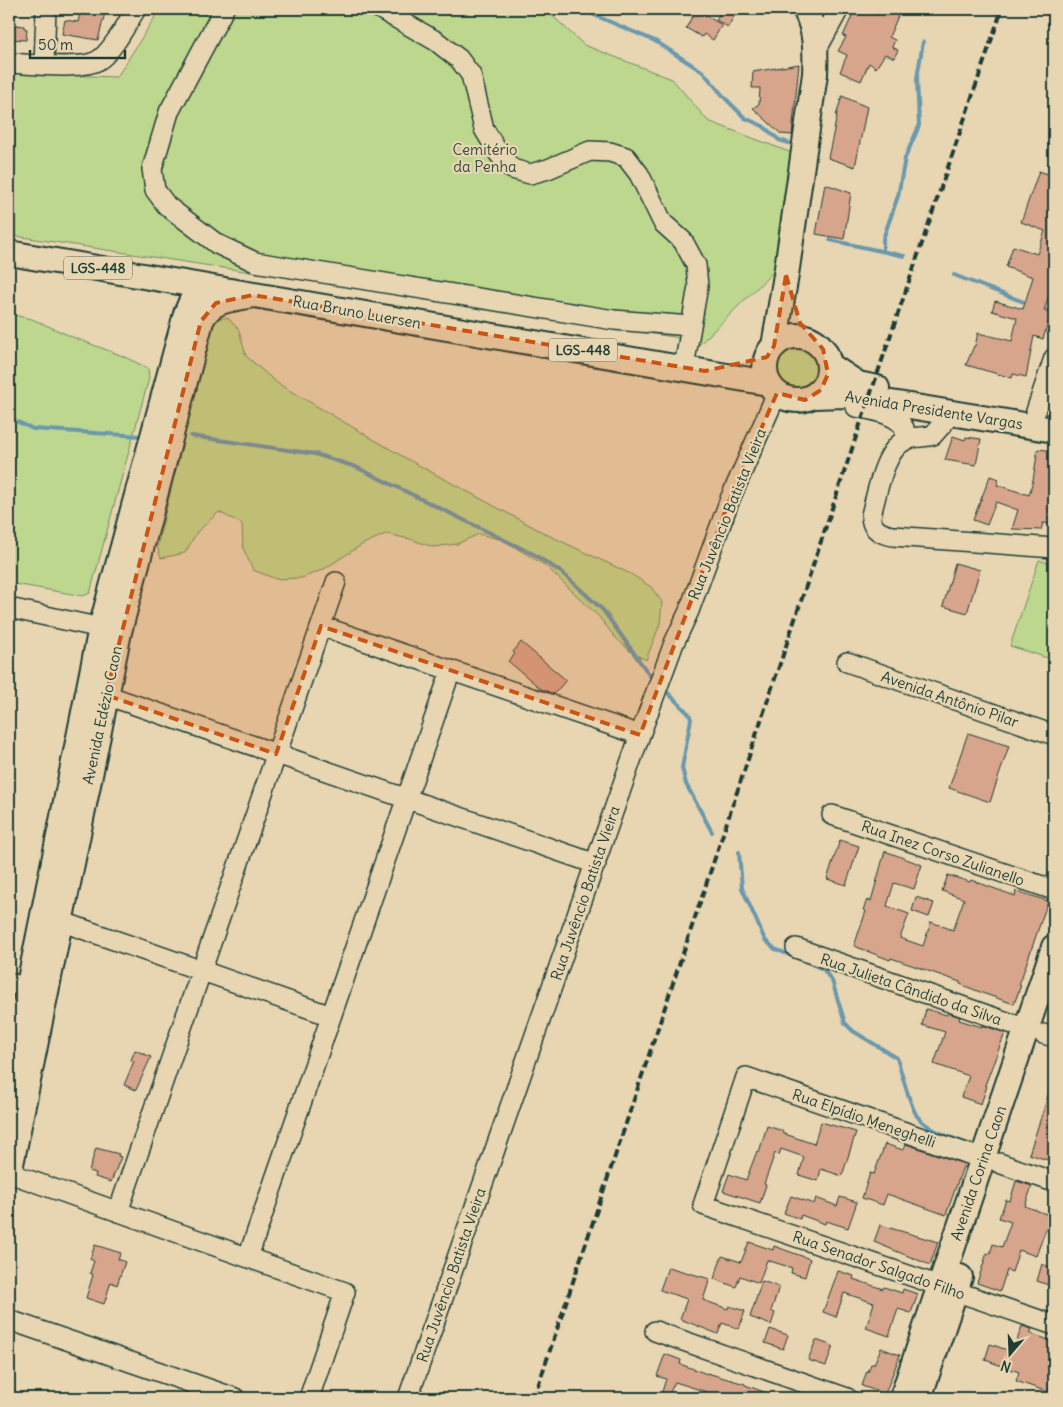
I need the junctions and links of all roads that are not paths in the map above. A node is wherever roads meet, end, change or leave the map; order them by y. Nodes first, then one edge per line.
1 (46, 9) edge
2 (136, 9) edge
3 (224, 9) edge
4 (380, 9) edge
5 (805, 9) edge
6 (839, 9) edge
7 (816, 51) junction
8 (9, 64) edge
9 (44, 64) junction
10 (9, 253) edge
11 (786, 275) junction
12 (167, 280) junction
13 (204, 286) junction
14 (253, 295) junction
15 (186, 314) junction
16 (691, 326) junction
17 (816, 343) junction
18 (770, 351) junction
19 (1054, 358) edge
20 (829, 366) junction
21 (694, 369) junction
22 (773, 388) junction
23 (814, 396) junction
24 (1045, 412) edge
25 (952, 413) junction
26 (1054, 430) edge
27 (905, 440) junction
28 (1054, 548) edge
29 (336, 582) dead end
30 (9, 608) edge
31 (321, 626) junction
32 (110, 630) junction
33 (847, 662) dead end
34 (451, 670) junction
35 (106, 695) junction
36 (1054, 735) edge
37 (640, 736) junction
38 (276, 754) junction
39 (406, 799) junction
40 (832, 815) dead end
41 (596, 864) junction
42 (1054, 890) edge
43 (60, 921) junction
44 (1054, 947) edge
45 (796, 948) dead end
46 (202, 971) junction
47 (28, 987) edge
48 (1054, 999) edge
49 (331, 1016) junction
50 (1041, 1033) edge
51 (9, 1084) edge
52 (991, 1161) junction
53 (9, 1173) edge
54 (1054, 1182) edge
55 (703, 1205) joint
56 (118, 1212) junction
57 (248, 1257) junction
58 (948, 1288) junction
59 (9, 1320) edge
60 (1054, 1325) edge
61 (655, 1331) dead end
62 (235, 1398) edge
63 (309, 1398) edge
64 (408, 1398) edge
65 (847, 1398) edge
66 (902, 1398) edge
67 (919, 1398) edge

1 - 9 street
2 - 9 street
3 - 16 street
4 - 16 street
5 - 7 main road
6 - 7 street
7 - 11 main road
8 - 9 street
10 - 12 main road, Rua Bruno Luersen / LGS-448
11 - 17 main road
11 - 18 main road
12 - 13 main road, Rua Bruno Luersen / LGS-448
12 - 15 main road
13 - 14 main road, Rua Bruno Luersen / LGS-448
13 - 15 main road, Avenida Edézio Caon
14 - 21 main road, Rua Bruno Luersen / LGS-448
14 - 32 main road, Avenida Edézio Caon
15 - 32 main road, Avenida Edézio Caon
16 - 21 street
17 - 18 main road
17 - 20 main road
18 - 21 main road, Rua Bruno Luersen / LGS-448
18 - 22 main road
19 - 24 street
20 - 23 main road
20 - 24 main road, Avenida Presidente Vargas
21 - 22 main road, Rua Bruno Luersen / LGS-448
22 - 23 main road
22 - 37 street, Rua Juvêncio Batista Vieira
23 - 25 main road, Avenida Presidente Vargas
23 - 27 street
25 - 26 main road, Avenida Presidente Vargas
25 - 27 street
27 - 28 street
29 - 31 street
30 - 32 street
31 - 34 street
31 - 38 street
32 - 35 main road, Avenida Edézio Caon
32 - 47 main road, Avenida Edézio Caon
33 - 36 street, Avenida Antônio Pilar
34 - 37 street
34 - 39 street
35 - 38 street
35 - 43 main road, Avenida Edézio Caon
37 - 41 street, Rua Juvêncio Batista Vieira
38 - 39 street
38 - 46 street
39 - 41 street
39 - 49 street
40 - 42 street, Rua Inez Corso Zulianello
41 - 64 street, Rua Juvêncio Batista Vieira
43 - 46 street
43 - 47 main road, Avenida Edézio Caon
44 - 50 main road, Avenida Corina Caon
45 - 50 street, Rua Julieta Cândido da Silva
46 - 49 street
46 - 56 street
47 - 51 main road, Avenida Edézio Caon
47 - 53 main road, Avenida Edézio Caon
48 - 50 main road, Avenida Corina Caon
49 - 57 street
50 - 52 main road, Avenida Corina Caon
52 - 54 street, Rua Elpídio Meneghelli
52 - 55 street, Rua Elpídio Meneghelli
52 - 58 main road, Avenida Corina Caon
53 - 56 street
55 - 58 street, Rua Senador Salgado Filho
56 - 57 street
57 - 63 street
58 - 60 street, Rua Senador Salgado Filho
58 - 66 main road, Avenida Corina Caon
58 - 67 main road, Avenida Corina Caon
59 - 62 street
61 - 65 street

